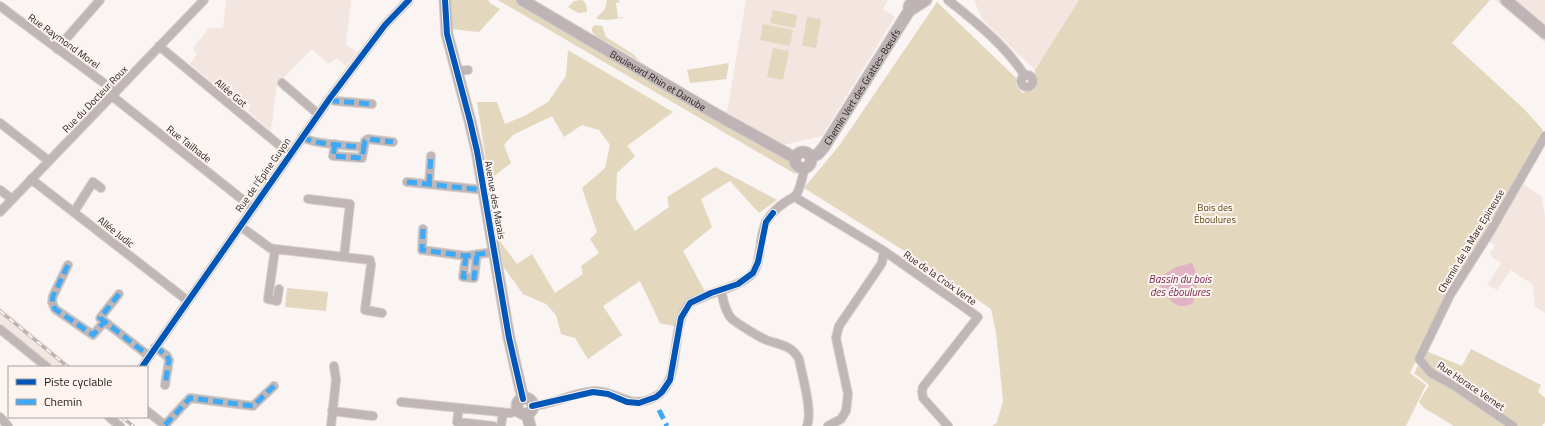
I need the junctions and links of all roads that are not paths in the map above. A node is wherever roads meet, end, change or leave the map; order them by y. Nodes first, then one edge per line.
1 (100, 0) edge
2 (204, 0) edge
3 (409, 0) edge
4 (522, 0) edge
5 (913, 0) edge
6 (926, 0) edge
7 (948, 0) edge
8 (1506, 0) edge
9 (445, 2) edge
10 (0, 6) edge
11 (909, 11) junction
12 (1545, 33) edge
13 (159, 46) junction
14 (57, 49) junction
15 (1025, 76) dead end
16 (282, 83) dead end
17 (114, 94) junction
18 (330, 98) junction
19 (372, 104) dead end
20 (318, 114) junction
21 (0, 123) edge
22 (1545, 136) edge
23 (302, 137) junction
24 (393, 142) dead end
25 (290, 154) junction
26 (431, 156) dead end
27 (811, 157) junction
28 (795, 158) junction
29 (49, 161) junction
30 (804, 168) junction
31 (31, 179) junction
32 (407, 182) dead end
33 (428, 184) junction
34 (101, 188) dead end
35 (0, 190) edge
36 (484, 190) junction
37 (796, 196) junction
38 (12, 199) junction
39 (308, 199) dead end
40 (253, 208) junction
41 (0, 212) edge
42 (74, 212) junction
43 (240, 226) junction
44 (423, 229) dead end
45 (275, 249) junction
46 (884, 251) junction
47 (494, 252) junction
48 (477, 254) junction
49 (466, 256) junction
50 (344, 257) junction
51 (68, 266) dead end
52 (279, 289) dead end
53 (721, 290) junction
54 (119, 294) dead end
55 (188, 301) junction
56 (382, 313) dead end
57 (104, 322) junction
58 (0, 329) edge
59 (155, 347) junction
60 (149, 356) junction
61 (1419, 359) joint
62 (46, 366) edge
63 (143, 366) edge
64 (334, 366) dead end
65 (165, 385) dead end
66 (274, 386) dead end
67 (401, 402) dead end
68 (459, 408) junction
69 (526, 410) junction
70 (332, 411) junction
71 (148, 412) edge
72 (503, 412) junction
73 (373, 416) dead end
74 (0, 417) edge
75 (110, 418) edge
76 (8, 426) edge
77 (120, 426) edge
78 (166, 426) edge
79 (331, 426) edge
80 (493, 426) edge
81 (501, 426) edge
82 (530, 426) edge
83 (806, 426) edge
84 (828, 426) edge
85 (948, 426) edge
86 (1513, 426) edge

1 - 14 street
2 - 13 street, Rue du Docteur Roux
3 - 18 street, Rue de l'Épine Guyon
4 - 28 main road, Boulevard Rhin et Danube
5 - 11 main road, Chemin Vert des Grattes-Bœufs
6 - 11 main road, Chemin Vert des Grattes-Bœufs
7 - 15 street
8 - 12 main road
9 - 36 main road, Avenue des Marais
10 - 14 street, Rue Raymond Morel
11 - 27 main road, Chemin Vert des Grattes-Bœufs
13 - 17 street, Rue du Docteur Roux
13 - 25 street, Allée Got
14 - 17 street, Rue Raymond Morel
16 - 20 street
17 - 29 street, Rue du Docteur Roux
17 - 40 street, Rue Tailhade
18 - 19 street
18 - 20 street, Rue de l'Épine Guyon
20 - 23 street, Rue de l'Épine Guyon
21 - 29 street
22 - 61 street, Chemin de la Mare Epineuse
23 - 24 street
23 - 25 street, Rue de l'Épine Guyon
25 - 40 street, Rue de l'Épine Guyon
26 - 33 street
27 - 28 main road
27 - 30 main road
28 - 30 main road
29 - 31 street, Rue du Docteur Roux
30 - 37 street
31 - 38 street, Rue du Docteur Roux
31 - 42 street, Allée Judic
32 - 33 street
33 - 36 street
34 - 42 street
35 - 38 street
36 - 47 main road, Avenue des Marais
37 - 46 street, Rue de la Croix Verte
37 - 53 street
38 - 41 street, Rue du Docteur Roux
39 - 50 street
40 - 43 street, Rue de l'Épine Guyon
42 - 55 street, Allée Judic
43 - 45 street
43 - 55 street, Rue de l'Épine Guyon
44 - 49 street
45 - 50 street
45 - 52 street
46 - 84 street
46 - 85 street, Rue de la Croix Verte
47 - 48 street
47 - 69 main road, Avenue des Marais
48 - 49 street
48 - 49 street
50 - 56 street
51 - 57 street
53 - 69 street
53 - 83 street
54 - 57 street
55 - 59 street, Rue de l'Épine Guyon
57 - 60 street
58 - 62 street
59 - 60 street, Rue de l'Épine Guyon
59 - 65 street
60 - 63 street, Rue de l'Épine Guyon
61 - 86 street, Rue Horace Vernet
64 - 70 street
66 - 78 street
67 - 68 street
68 - 72 street
68 - 80 street
69 - 72 street
69 - 82 main road
70 - 73 street
70 - 79 street
71 - 78 street
72 - 81 street
74 - 76 street
75 - 77 street

